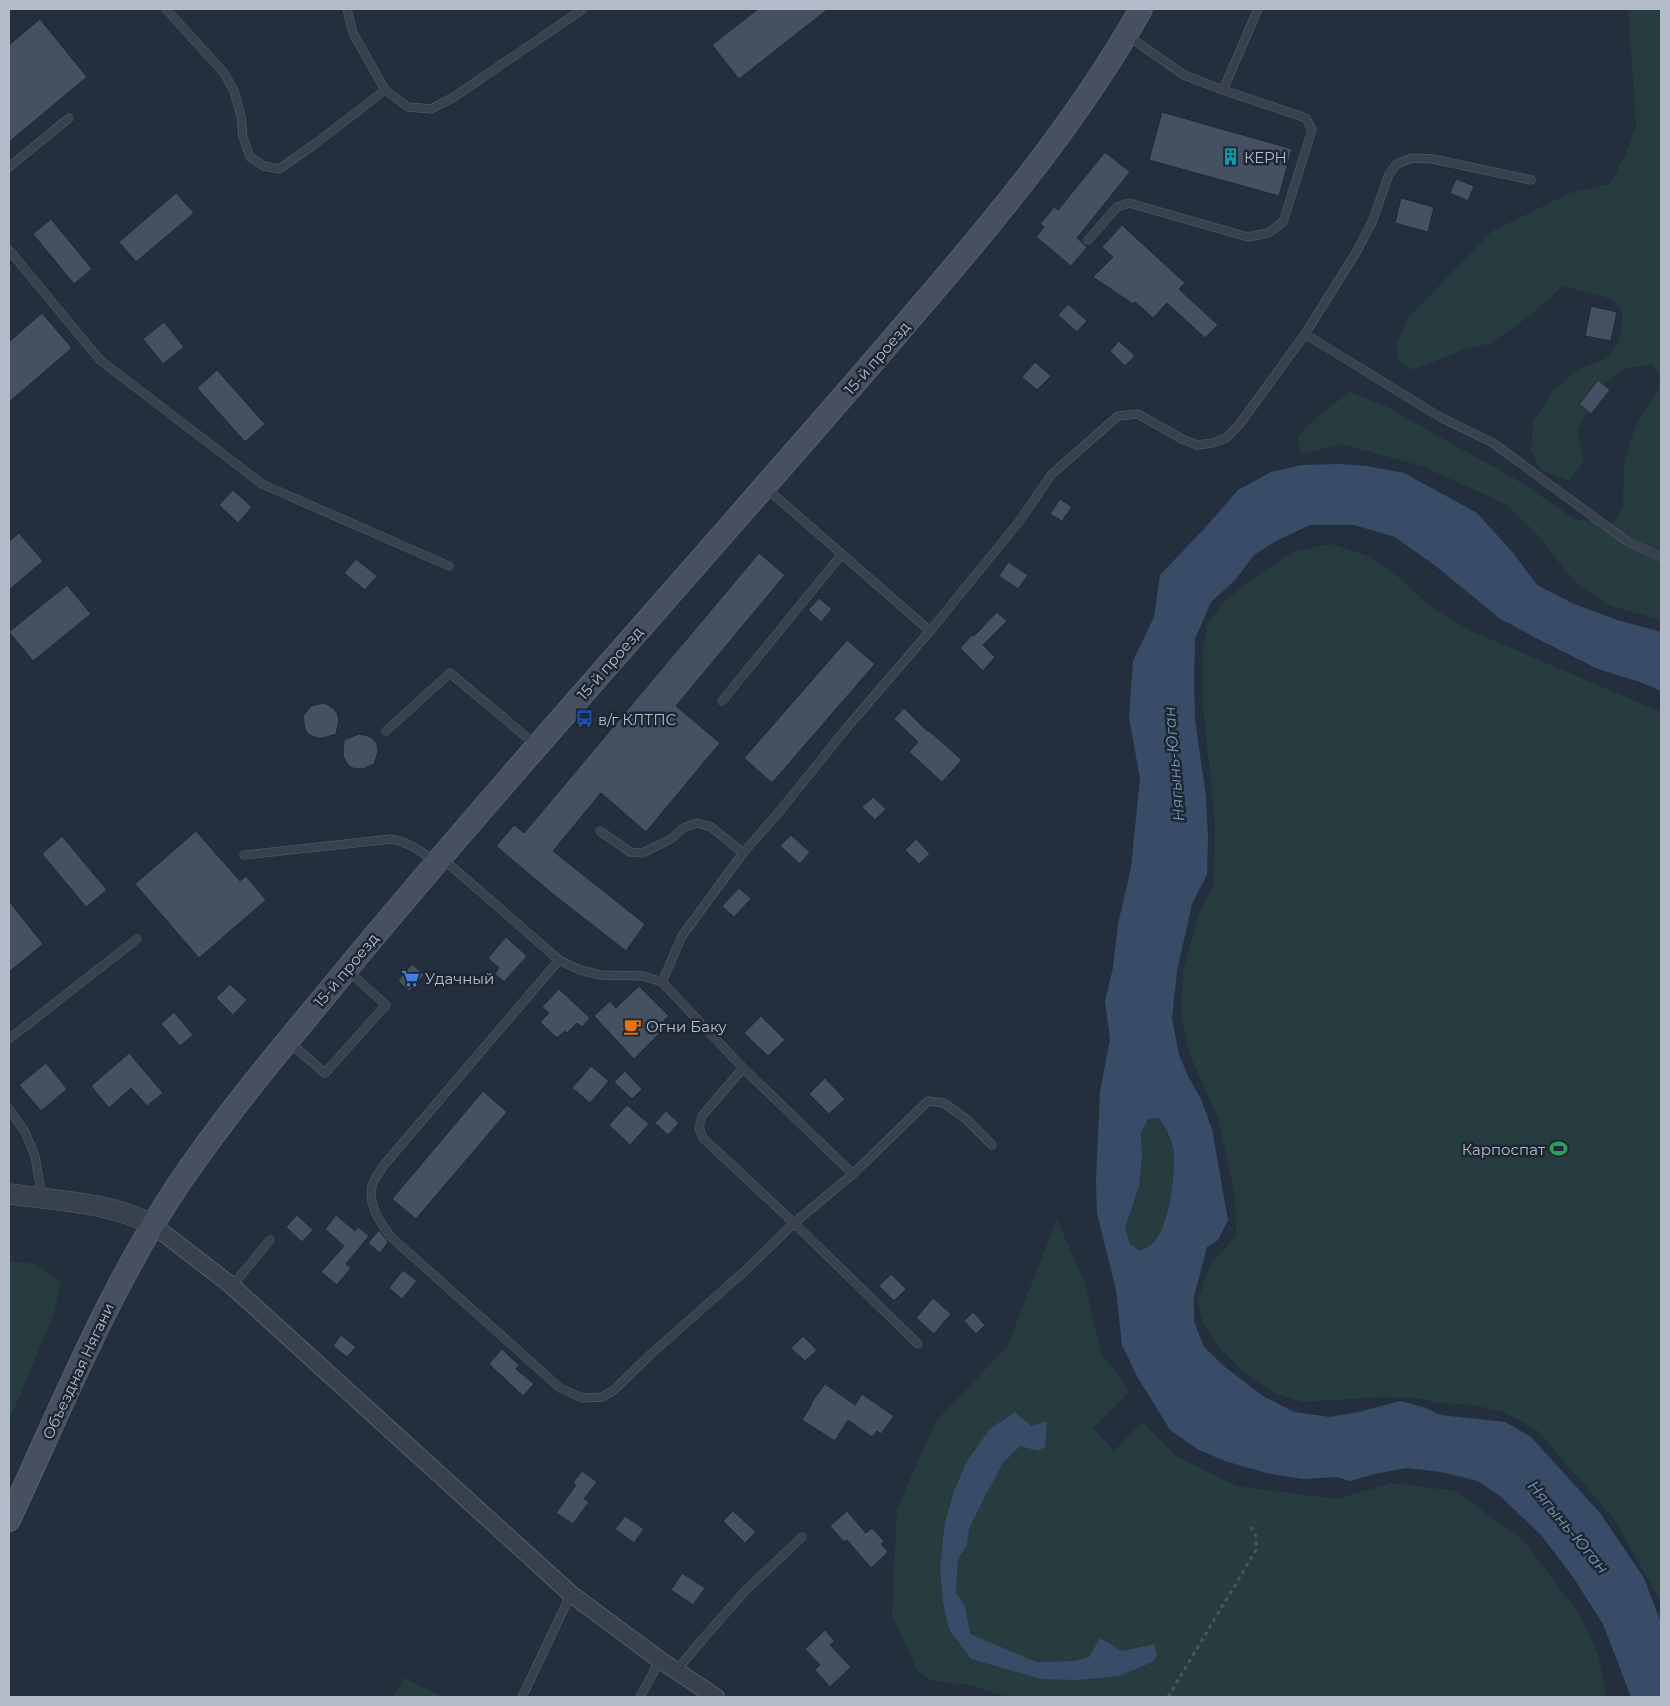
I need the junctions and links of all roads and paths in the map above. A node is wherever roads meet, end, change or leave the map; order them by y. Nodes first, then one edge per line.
1 (166, 9) edge
2 (347, 9) edge
3 (583, 9) edge
4 (1141, 9) edge
5 (1258, 9) edge
6 (1126, 35) junction
7 (385, 90) junction
8 (1223, 90) junction
9 (69, 118) dead end
10 (9, 167) edge
11 (1531, 180) dead end
12 (1088, 240) dead end
13 (9, 250) edge
14 (1305, 334) junction
15 (764, 487) junction
16 (842, 554) junction
17 (1661, 557) edge
18 (449, 566) dead end
19 (930, 631) junction
20 (722, 701) dead end
21 (386, 731) dead end
22 (537, 746) junction
23 (600, 831) dead end
24 (743, 852) junction
25 (244, 855) dead end
26 (438, 859) junction
27 (137, 939) dead end
28 (560, 960) junction
29 (347, 970) junction
30 (662, 982) junction
31 (9, 1039) edge
32 (288, 1040) junction
33 (743, 1068) junction
34 (9, 1109) edge
35 (992, 1145) dead end
36 (853, 1174) junction
37 (9, 1194) edge
38 (42, 1199) junction
39 (794, 1223) junction
40 (153, 1225) junction
41 (270, 1240) dead end
42 (232, 1286) junction
43 (918, 1344) dead end
44 (9, 1520) edge
45 (1248, 1524) dead end
46 (802, 1537) dead end
47 (571, 1594) junction
48 (660, 1660) junction
49 (676, 1671) junction
50 (522, 1697) edge
51 (640, 1697) edge
52 (716, 1697) edge
53 (1168, 1697) edge

1 - 7 lane
2 - 7 lane
3 - 7 lane
4 - 6 main road, 15-й проезд
5 - 8 lane
6 - 8 lane
6 - 15 main road, 15-й проезд
8 - 12 lane
9 - 10 lane
11 - 14 lane
13 - 18 lane
14 - 17 lane
14 - 19 lane
15 - 16 lane
15 - 22 main road, 15-й проезд
16 - 19 lane
16 - 20 lane
19 - 24 lane
21 - 22 lane
22 - 26 main road, 15-й проезд
23 - 24 lane
24 - 30 lane
25 - 26 lane
26 - 28 lane
26 - 29 main road, 15-й проезд
27 - 31 lane
28 - 30 lane
28 - 39 lane
29 - 32 main road, 15-й проезд
29 - 32 lane
30 - 33 lane
32 - 40 main road, 15-й проезд
33 - 36 lane
33 - 39 lane
34 - 38 lane
35 - 36 lane
36 - 39 lane
37 - 38 street
38 - 40 street
39 - 43 lane
40 - 42 street
40 - 44 main road, Объездная Нягани
41 - 42 lane
42 - 47 street
45 - 53 path
46 - 49 lane
47 - 48 street
47 - 50 lane
48 - 49 street
48 - 51 lane
49 - 52 street

